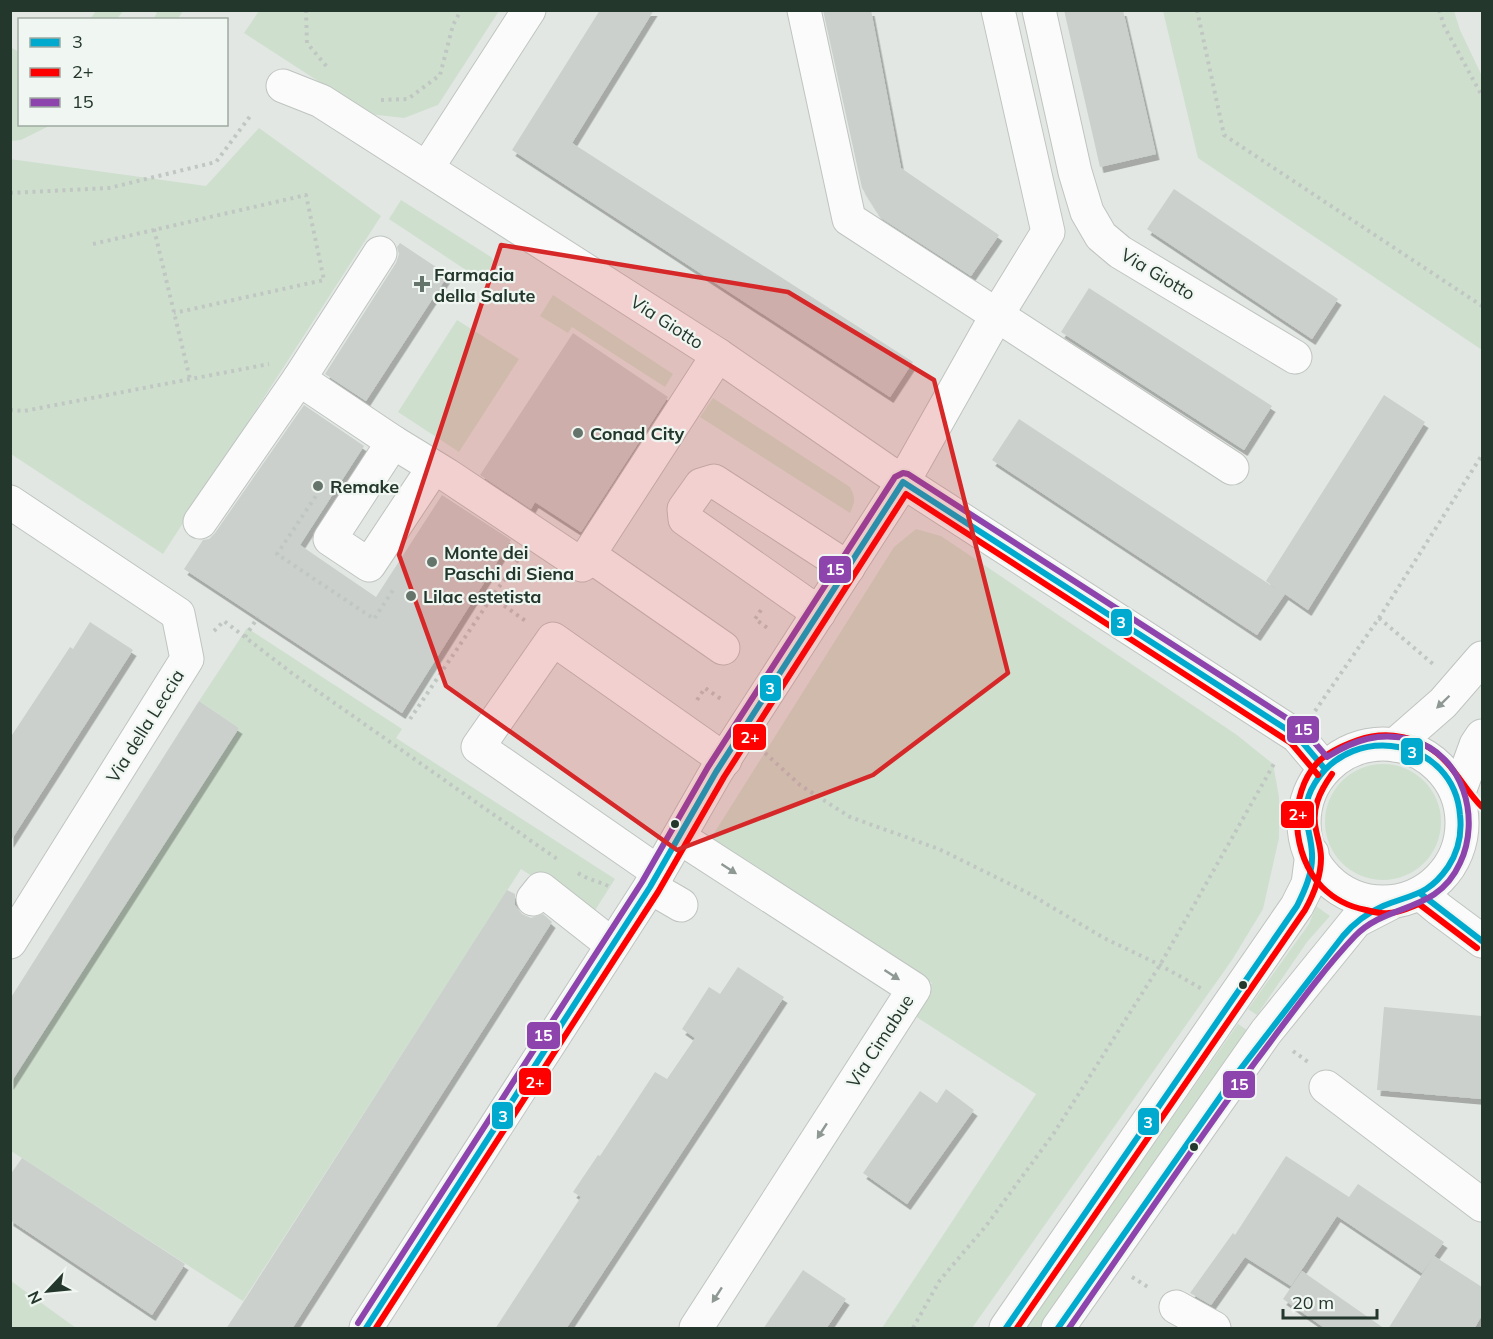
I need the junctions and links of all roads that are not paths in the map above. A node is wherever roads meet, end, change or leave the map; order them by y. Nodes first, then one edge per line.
1 (529, 10) edge
2 (804, 10) edge
3 (998, 10) edge
4 (1039, 10) edge
5 (283, 86) dead end
6 (428, 168) junction
7 (1075, 172) junction
8 (1040, 195) junction
9 (380, 253) dead end
10 (997, 315) junction
11 (718, 355) junction
12 (1295, 357) dead end
13 (299, 379) junction
14 (393, 442) junction
15 (434, 467) junction
16 (1232, 468) dead end
17 (903, 482) junction
18 (10, 502) edge
19 (200, 522) dead end
20 (589, 555) junction
21 (848, 567) junction
22 (819, 613) junction
23 (723, 648) dead end
24 (1482, 658) edge
25 (1482, 736) edge
26 (1395, 745) junction
27 (733, 746) junction
28 (1325, 768) junction
29 (1458, 795) junction
30 (1482, 820) edge
31 (680, 837) junction
32 (1312, 853) junction
33 (654, 880) junction
34 (1421, 894) junction
35 (533, 899) dead end
36 (1389, 904) junction
37 (681, 905) dead end
38 (1482, 941) edge
39 (10, 942) edge
40 (611, 944) junction
41 (1326, 1087) dead end
42 (1482, 1205) edge
43 (1176, 1307) road end
44 (366, 1329) edge
45 (696, 1329) edge
46 (1006, 1329) edge
47 (1058, 1329) edge
48 (1214, 1329) edge

1 - 6 street
2 - 10 street
3 - 8 street
4 - 7 street, Via Giotto
5 - 6 street, Via Giotto
6 - 11 street, Via Giotto
7 - 8 street
7 - 12 street, Via Giotto
8 - 10 street
9 - 13 street
10 - 16 street
10 - 17 street
11 - 17 street, Via Giotto
11 - 20 street
13 - 14 street
13 - 19 street
14 - 15 street
14 - 15 street
15 - 20 street
17 - 21 street
17 - 28 street, Via Giotto
18 - 39 street, Via della Leccia
20 - 23 street
21 - 22 street
21 - 22 street
22 - 27 street
24 -> 26 street
25 - 29 street
26 - 28 street
26 - 29 street
27 - 31 street
27 - 33 street
28 - 32 street
29 - 30 street
29 - 34 street
31 - 33 street
31 -> 45 street, Via Cimabue
32 - 36 street
32 - 46 street
33 - 37 street
33 - 40 street
34 - 36 street
34 - 38 street
35 - 40 street
36 - 47 street
40 - 44 street
41 - 42 street
43 - 48 street

